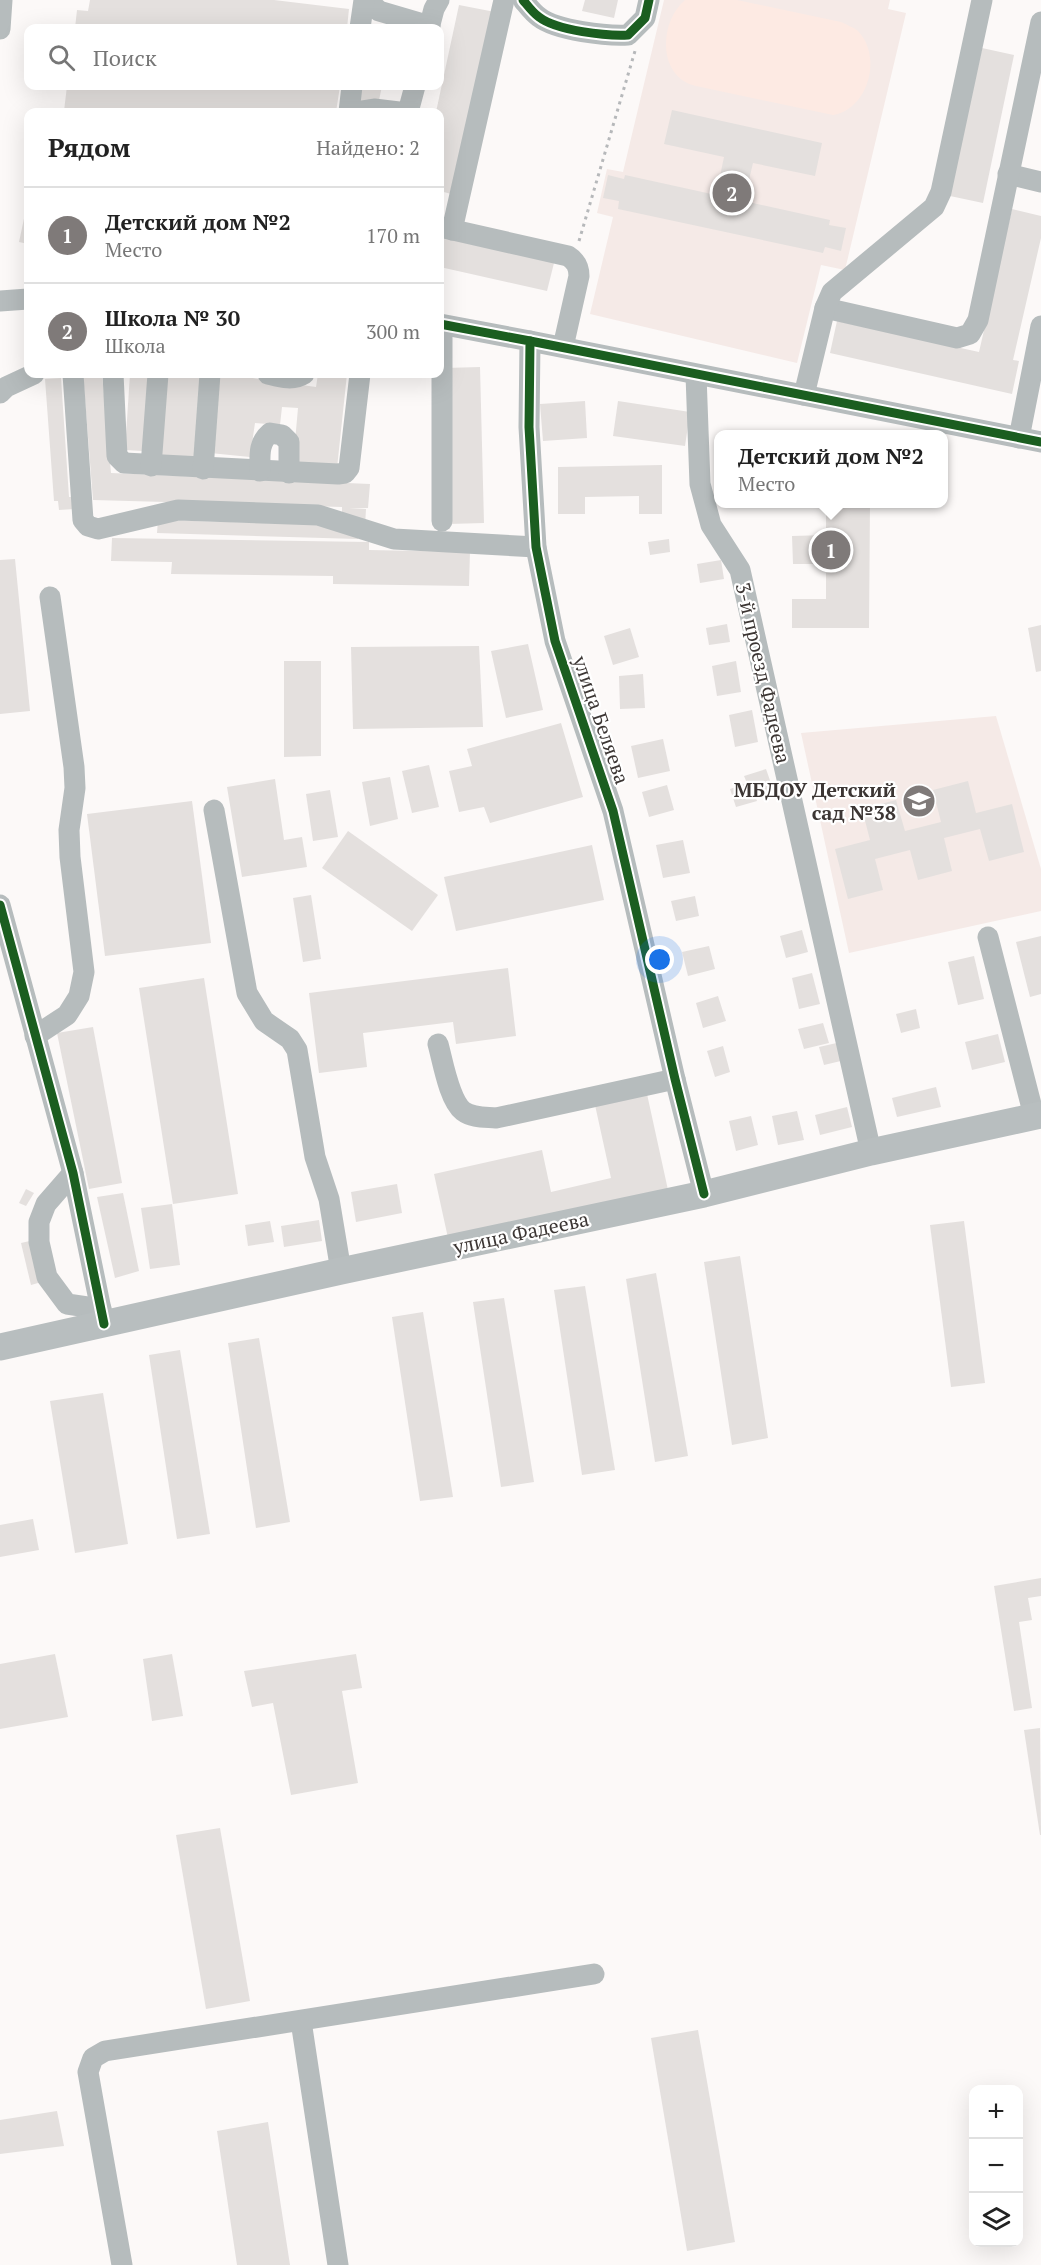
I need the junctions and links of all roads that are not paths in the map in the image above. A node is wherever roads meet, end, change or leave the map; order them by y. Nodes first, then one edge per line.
1 (2, 0) edge
2 (365, 0) edge
3 (439, 0) edge
4 (504, 0) edge
5 (523, 0) edge
6 (982, 0) edge
7 (647, 9) edge
8 (1041, 22) edge
9 (361, 24) edge
10 (420, 24) edge
11 (431, 24) edge
12 (0, 29) edge
13 (1034, 86) edge
14 (352, 90) edge
15 (414, 90) edge
16 (349, 108) edge
17 (409, 108) edge
18 (1008, 174) junction
19 (1041, 182) edge
20 (446, 229) edge
21 (24, 300) edge
22 (0, 301) edge
23 (825, 308) junction
24 (444, 326) edge
25 (1041, 326) edge
26 (530, 341) junction
27 (562, 347) junction
28 (696, 375) junction
29 (25, 378) edge
30 (73, 378) edge
31 (113, 378) edge
32 (158, 378) edge
33 (210, 378) edge
34 (360, 378) edge
35 (441, 378) edge
36 (0, 393) edge
37 (804, 395) junction
38 (1019, 438) junction
39 (1041, 442) edge
40 (151, 466) junction
41 (203, 468) junction
42 (260, 471) junction
43 (289, 472) junction
44 (442, 521) dead end
45 (536, 547) junction
46 (50, 597) dead end
47 (214, 810) dead end
48 (0, 905) edge
49 (988, 937) dead end
50 (35, 1036) junction
51 (438, 1044) dead end
52 (675, 1079) junction
53 (1037, 1116) edge
54 (871, 1152) junction
55 (73, 1173) junction
56 (704, 1194) junction
57 (341, 1271) junction
58 (102, 1317) junction
59 (0, 1347) edge
60 (594, 1974) dead end
61 (301, 2021) junction
62 (122, 2265) edge
63 (338, 2265) edge

1 - 12 street
2 - 9 street
2 - 10 street
3 - 11 street
4 - 20 street
5 - 7 street
6 - 23 street
8 - 13 street
13 - 18 street
14 - 16 street
15 - 17 street
18 - 19 street
18 - 23 street
20 - 27 street
21 - 22 street
23 - 37 street
24 - 26 street
25 - 38 street
26 - 27 street
26 - 45 street, улица Беляева
27 - 28 street
28 - 37 street
28 - 54 street, 3-й проезд Фадеева
29 - 36 street
30 - 45 street
31 - 40 street
32 - 40 street
33 - 41 street
34 - 43 street
35 - 44 street
37 - 38 street
38 - 39 street
40 - 41 street
41 - 42 street
42 - 43 street
42 - 43 street
45 - 52 street, улица Беляева
46 - 50 street
47 - 57 street
48 - 50 street
49 - 53 street
50 - 55 street
51 - 52 street
52 - 56 street, улица Беляева
53 - 54 main road, улица Фадеева
54 - 56 main road, улица Фадеева
55 - 58 street
55 - 58 street
56 - 57 main road, улица Фадеева
57 - 58 main road, улица Фадеева
58 - 59 main road, улица Фадеева
60 - 61 street
61 - 62 street
61 - 63 street

